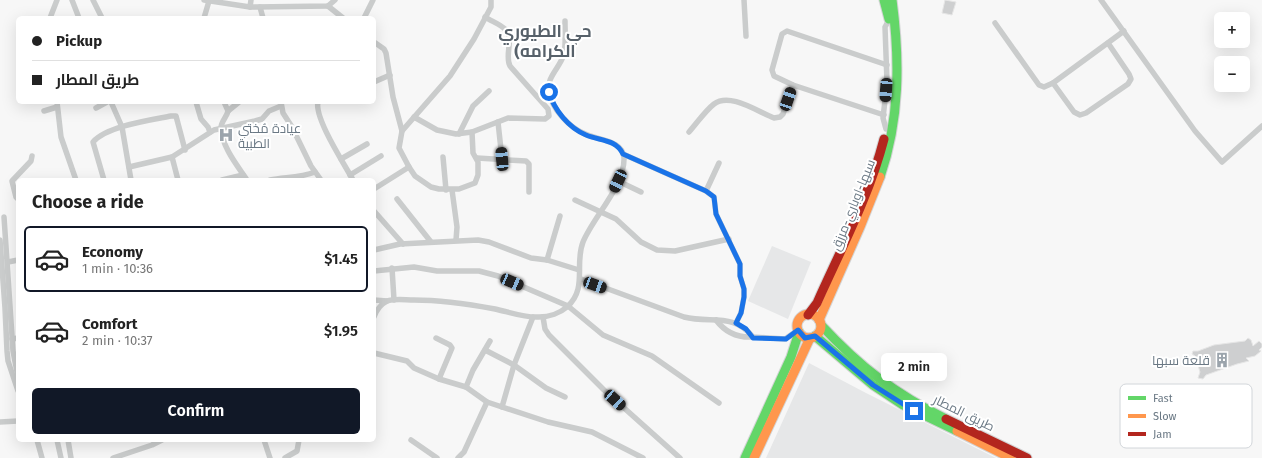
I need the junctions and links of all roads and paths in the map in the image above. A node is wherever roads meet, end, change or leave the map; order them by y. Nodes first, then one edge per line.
1 (57, 0) edge
2 (72, 0) edge
3 (93, 0) edge
4 (251, 0) edge
5 (335, 0) edge
6 (373, 0) edge
7 (491, 0) edge
8 (744, 0) edge
9 (884, 0) edge
10 (892, 0) edge
11 (1101, 0) edge
12 (206, 1) edge
13 (233, 2) edge
14 (328, 6) junction
15 (250, 7) junction
16 (260, 7) junction
17 (51, 16) edge
18 (78, 16) edge
19 (101, 16) edge
20 (204, 16) edge
21 (262, 16) edge
22 (340, 16) edge
23 (365, 16) edge
24 (485, 17) junction
25 (889, 20) junction
26 (566, 21) dead end
27 (995, 23) dead end
28 (1124, 31) junction
29 (746, 36) dead end
30 (376, 43) edge
31 (1108, 43) junction
32 (887, 65) junction
33 (390, 75) junction
34 (376, 81) edge
35 (1054, 83) junction
36 (793, 85) junction
37 (489, 91) dead end
38 (57, 104) edge
39 (103, 104) edge
40 (112, 104) edge
41 (196, 104) edge
42 (225, 104) edge
43 (237, 104) edge
44 (281, 104) edge
45 (317, 104) edge
46 (96, 108) dead end
47 (44, 111) dead end
48 (228, 111) junction
49 (884, 115) junction
50 (414, 117) junction
51 (498, 122) junction
52 (1262, 126) edge
53 (122, 127) junction
54 (221, 128) junction
55 (886, 129) junction
56 (402, 130) junction
57 (210, 132) junction
58 (472, 132) junction
59 (689, 132) dead end
60 (459, 134) junction
61 (367, 144) dead end
62 (185, 150) junction
63 (623, 154) junction
64 (32, 156) dead end
65 (381, 156) dead end
66 (443, 156) dead end
67 (172, 157) junction
68 (477, 158) junction
69 (341, 159) junction
70 (502, 159) junction
71 (719, 163) dead end
72 (129, 167) junction
73 (409, 167) junction
74 (315, 172) junction
75 (243, 174) junction
76 (352, 177) edge
77 (75, 178) edge
78 (103, 178) edge
79 (131, 178) edge
80 (177, 178) edge
81 (229, 178) edge
82 (246, 178) edge
83 (283, 178) edge
84 (320, 178) edge
85 (618, 181) junction
86 (376, 188) edge
87 (449, 190) junction
88 (706, 191) junction
89 (529, 192) dead end
90 (641, 192) dead end
91 (16, 193) edge
92 (397, 199) dead end
93 (575, 200) dead end
94 (601, 212) junction
95 (376, 213) edge
96 (560, 216) dead end
97 (4, 217) dead end
98 (729, 239) junction
99 (0, 240) edge
100 (456, 240) junction
101 (432, 242) junction
102 (403, 244) junction
103 (376, 248) edge
104 (16, 260) edge
105 (546, 260) junction
106 (8, 262) junction
107 (392, 268) junction
108 (579, 270) junction
109 (376, 271) edge
110 (580, 279) junction
111 (2, 286) edge
112 (376, 300) edge
113 (394, 300) junction
114 (387, 301) junction
115 (568, 306) junction
116 (376, 313) edge
117 (808, 315) junction
118 (533, 317) junction
119 (543, 317) junction
120 (716, 320) junction
121 (820, 322) junction
122 (736, 323) junction
123 (798, 331) junction
124 (813, 337) junction
125 (436, 338) dead end
126 (753, 338) junction
127 (15, 339) edge
128 (490, 341) dead end
129 (485, 350) junction
130 (376, 353) edge
131 (8, 357) junction
132 (0, 358) edge
133 (514, 365) junction
134 (16, 368) edge
135 (439, 380) junction
136 (16, 384) edge
137 (466, 387) junction
138 (565, 398) dead end
139 (487, 402) junction
140 (719, 403) dead end
141 (502, 407) junction
142 (16, 421) edge
143 (0, 422) edge
144 (411, 440) dead end
145 (38, 442) edge
146 (57, 442) edge
147 (68, 442) edge
148 (143, 442) edge
149 (157, 442) edge
150 (265, 442) edge
151 (299, 442) edge
152 (146, 447) junction
153 (42, 458) edge
154 (61, 458) edge
155 (71, 458) edge
156 (113, 458) edge
157 (270, 458) edge
158 (285, 458) edge
159 (437, 458) edge
160 (458, 458) edge
161 (643, 458) edge
162 (680, 458) edge
163 (745, 458) edge
164 (754, 458) edge
165 (1011, 458) edge
166 (1027, 458) edge

1 - 17 street
2 - 18 street
3 - 19 street
4 - 15 street
5 - 14 street
6 - 23 street
7 - 24 street
8 - 29 street
9 - 25 main road, سبها-اوباري-مرزق
10 - 121 main road, سبها-اوباري-مرزق
11 - 28 street
12 - 13 street
12 - 20 street
13 - 15 street
14 - 16 street
14 - 22 street
15 - 16 street
16 - 21 street
24 - 50 street
24 - 51 street
25 - 32 street
25 - 55 main road, سبها-اوباري-مرزق
26 - 63 street
27 - 35 street
28 - 31 street
28 - 52 street
30 - 33 street
31 - 35 street
31 - 35 street
32 - 36 street
32 - 49 street
33 - 34 street
33 - 56 street
36 - 49 street
36 - 59 street
37 - 60 street
38 - 47 street
38 - 77 street
39 - 46 street
40 - 53 street
41 - 57 street
42 - 48 street
43 - 48 street
44 - 54 street
44 - 74 street
45 - 69 street
48 - 54 street
49 - 55 street
50 - 56 street
50 - 60 street
51 - 58 street
51 - 70 street
53 - 62 street
53 - 72 street
53 - 78 street
54 - 57 street
54 - 75 street
55 - 117 main road, سبها-اوباري-مرزق
56 - 73 street
57 - 62 street
58 - 60 street
58 - 68 street
61 - 69 street
62 - 67 street
63 - 85 street
63 - 88 street
64 - 91 street
65 - 76 street
66 - 87 street
67 - 72 street
67 - 80 street
68 - 70 street
68 - 87 street
69 - 76 street
70 - 89 street
71 - 88 street
72 - 79 street
73 - 86 street
73 - 87 street
74 - 83 street
74 - 84 street
75 - 81 street
75 - 82 street
85 - 90 street
85 - 94 street
87 - 100 street
88 - 98 street
92 - 101 street
93 - 94 street
94 - 98 street
94 - 108 street
95 - 102 street
96 - 105 street
97 - 106 street
98 - 122 street
99 - 111 street
100 - 101 street
100 - 105 street
101 - 102 street
102 - 103 street
104 - 106 street
105 - 108 street
106 - 127 street
107 - 109 street
107 - 113 street
107 - 115 street
108 - 110 street
110 - 115 street
110 - 120 street
111 - 131 street
112 - 114 street
113 - 114 street
113 - 118 street
114 - 116 street
115 - 119 street
115 - 140 street
117 - 121 main road
117 - 123 main road
118 - 119 street
118 - 133 street
119 - 162 street
120 - 122 street
120 - 126 street
121 - 124 main road
121 - 166 main road, طريق المطار
122 - 126 street
123 - 124 main road
123 - 126 street
123 - 163 main road
124 - 164 main road
124 - 165 main road, طريق المطار
125 - 135 street
127 - 134 street
128 - 129 street
129 - 133 street
129 - 137 street
130 - 135 street
131 - 132 street
131 - 136 street
133 - 138 street
133 - 141 street
135 - 137 street
137 - 139 street
139 - 141 street
139 - 160 street
141 - 161 street
142 - 143 street
144 - 159 street
145 - 153 street
146 - 154 street
147 - 155 street
148 - 152 street
149 - 152 street
150 - 157 street
151 - 158 street
152 - 156 street

